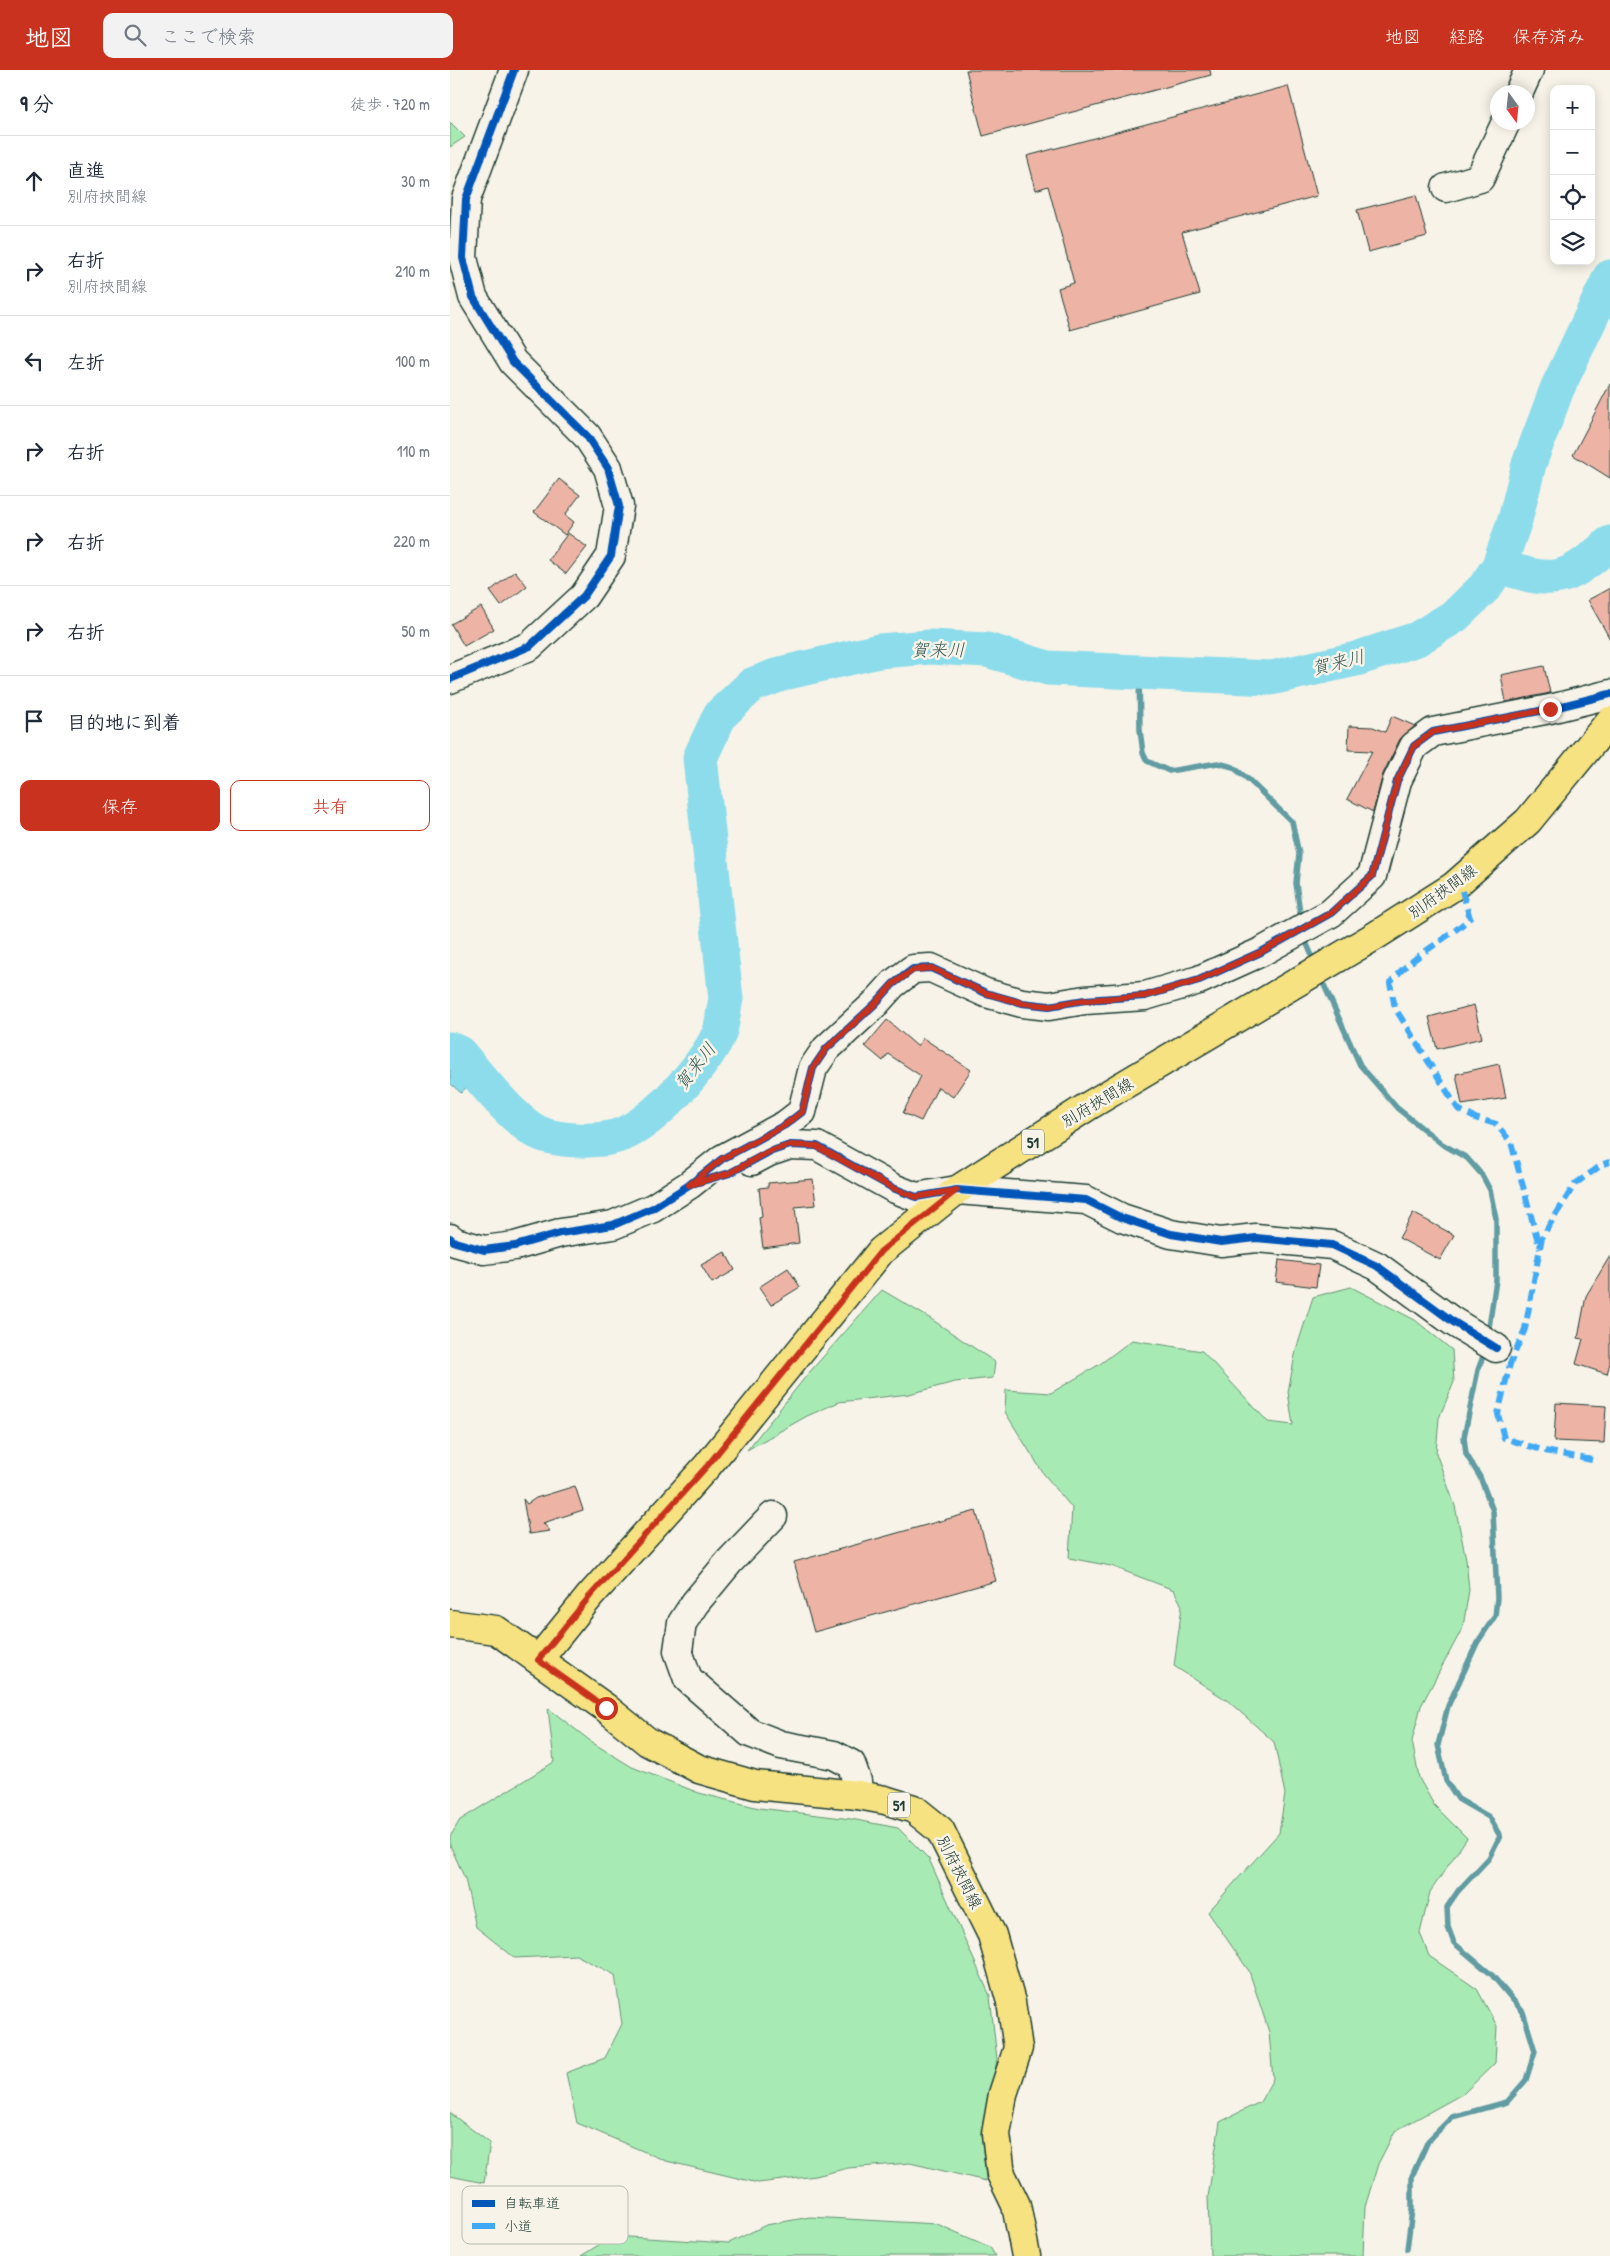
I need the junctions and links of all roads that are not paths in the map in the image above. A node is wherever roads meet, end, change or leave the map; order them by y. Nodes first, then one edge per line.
1 (514, 70) edge
2 (1529, 70) edge
3 (1522, 85) edge
4 (1502, 130) edge
5 (1446, 188) dead end
6 (450, 679) edge
7 (1610, 694) edge
8 (1610, 721) edge
9 (689, 1185) junction
10 (957, 1190) junction
11 (450, 1238) edge
12 (1496, 1348) dead end
13 (773, 1516) dead end
14 (450, 1624) edge
15 (538, 1660) junction
16 (858, 1795) junction
17 (1026, 2256) edge

1 - 6 street
2 - 3 street
4 - 5 street
7 - 9 street
8 - 10 main road, 別府挾間線 / 51
9 - 10 street
9 - 11 street
10 - 12 street
10 - 15 main road, 別府挾間線 / 51
13 - 16 street
14 - 15 main road, 別府挾間線 / 51
15 - 16 main road, 別府挾間線 / 51
16 - 17 main road, 別府挾間線 / 51

